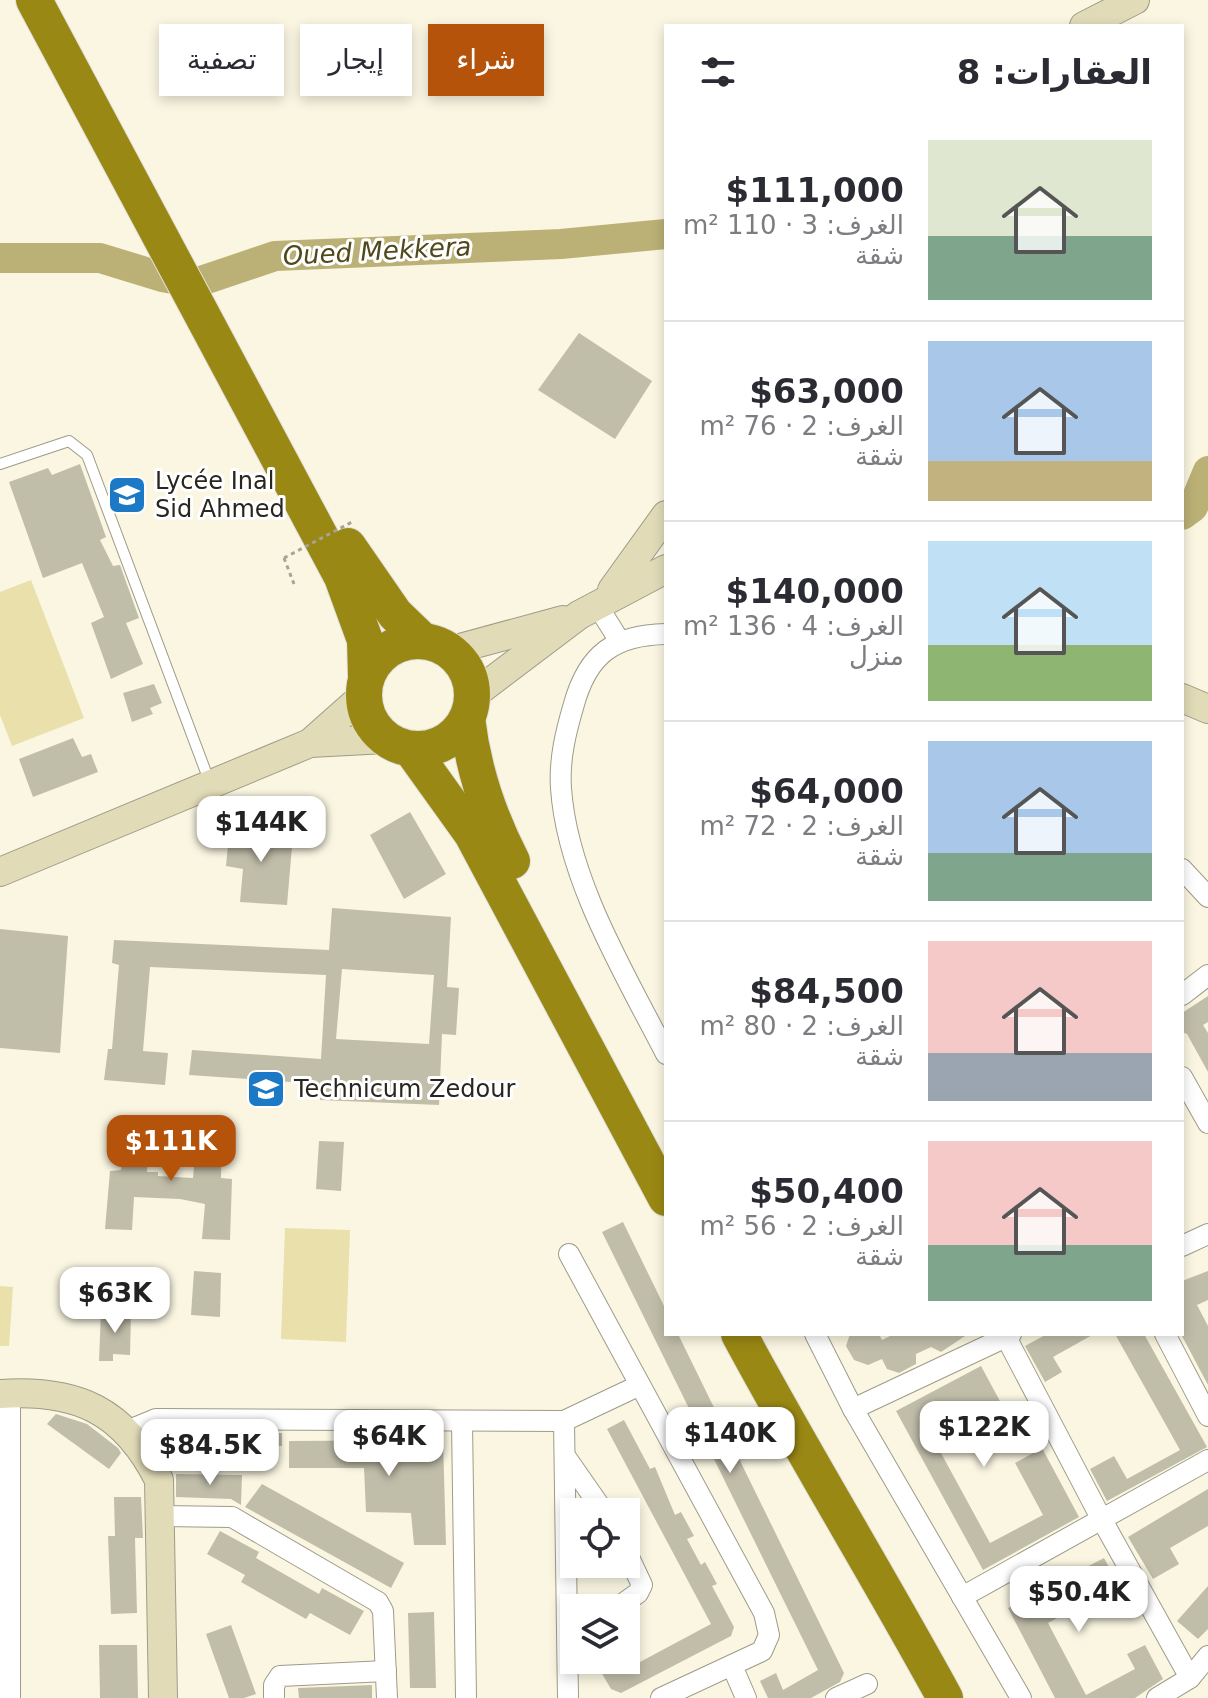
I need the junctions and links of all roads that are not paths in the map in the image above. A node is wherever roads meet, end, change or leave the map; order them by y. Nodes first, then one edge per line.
1 (34, 0) edge
2 (53, 0) edge
3 (1135, 0) edge
4 (1088, 24) edge
5 (175, 241) junction
6 (213, 312) junction
7 (0, 464) edge
8 (664, 518) edge
9 (664, 570) edge
10 (593, 607) junction
11 (664, 634) edge
12 (619, 640) junction
13 (436, 646) junction
14 (365, 687) junction
15 (1184, 699) edge
16 (470, 707) junction
17 (1208, 709) edge
18 (310, 743) junction
19 (398, 744) junction
20 (211, 785) junction
21 (1184, 871) edge
22 (0, 872) edge
23 (1208, 897) edge
24 (1208, 975) edge
25 (1184, 993) edge
26 (664, 1050) edge
27 (1184, 1081) edge
28 (1208, 1123) edge
29 (664, 1148) edge
30 (664, 1194) edge
31 (1208, 1234) edge
32 (1184, 1245) edge
33 (569, 1254) dead end
34 (740, 1336) edge
35 (766, 1336) edge
36 (816, 1336) edge
37 (1005, 1336) edge
38 (1008, 1336) edge
39 (1166, 1336) edge
40 (640, 1385) junction
41 (5, 1394) edge
42 (1205, 1405) edge
43 (853, 1409) junction
44 (564, 1421) junction
45 (462, 1422) junction
46 (127, 1431) junction
47 (565, 1456) junction
48 (1208, 1460) edge
49 (594, 1498) edge
50 (161, 1516) junction
51 (1102, 1520) junction
52 (640, 1577) edge
53 (570, 1594) edge
54 (635, 1594) edge
55 (962, 1597) junction
56 (1208, 1656) edge
57 (733, 1668) junction
58 (386, 1671) junction
59 (570, 1674) edge
60 (1190, 1678) junction
61 (867, 1684) dead end
62 (10, 1698) edge
63 (163, 1698) edge
64 (274, 1698) edge
65 (387, 1698) edge
66 (466, 1698) edge
67 (568, 1698) edge
68 (661, 1698) edge
69 (746, 1698) edge
70 (836, 1698) edge
71 (945, 1698) edge
72 (968, 1698) edge
73 (1021, 1698) edge
74 (1157, 1698) edge

1 - 5 highway
2 - 5 highway
3 - 4 main road
5 - 6 highway
6 - 13 highway
6 - 14 highway
7 - 20 lane
8 - 10 main road
9 - 10 main road
10 - 12 street
10 - 13 main road
10 - 16 main road
11 - 12 street
12 - 26 street
13 - 14 highway
13 - 16 highway
14 - 18 main road
14 - 19 highway
15 - 17 main road
16 - 19 highway
16 - 29 highway
18 - 19 main road
18 - 20 main road
19 - 30 highway
20 - 22 main road
21 - 23 street
24 - 25 street
27 - 28 street
31 - 32 street
33 - 40 street
34 - 71 highway
35 - 72 highway
36 - 43 street
37 - 43 street
38 - 51 street
39 - 42 street
40 - 44 street
40 - 57 street
41 - 46 main road
41 - 62 street
43 - 55 street
44 - 45 street
44 - 47 street
45 - 46 street
45 - 66 street
46 - 50 main road
47 - 49 street
47 - 53 street
48 - 51 street
50 - 58 street
50 - 63 main road
51 - 55 street
51 - 60 street
52 - 54 street
55 - 73 street
56 - 60 street
57 - 68 street
57 - 69 street
58 - 64 street
58 - 65 street
59 - 67 street
60 - 74 street
61 - 70 street

